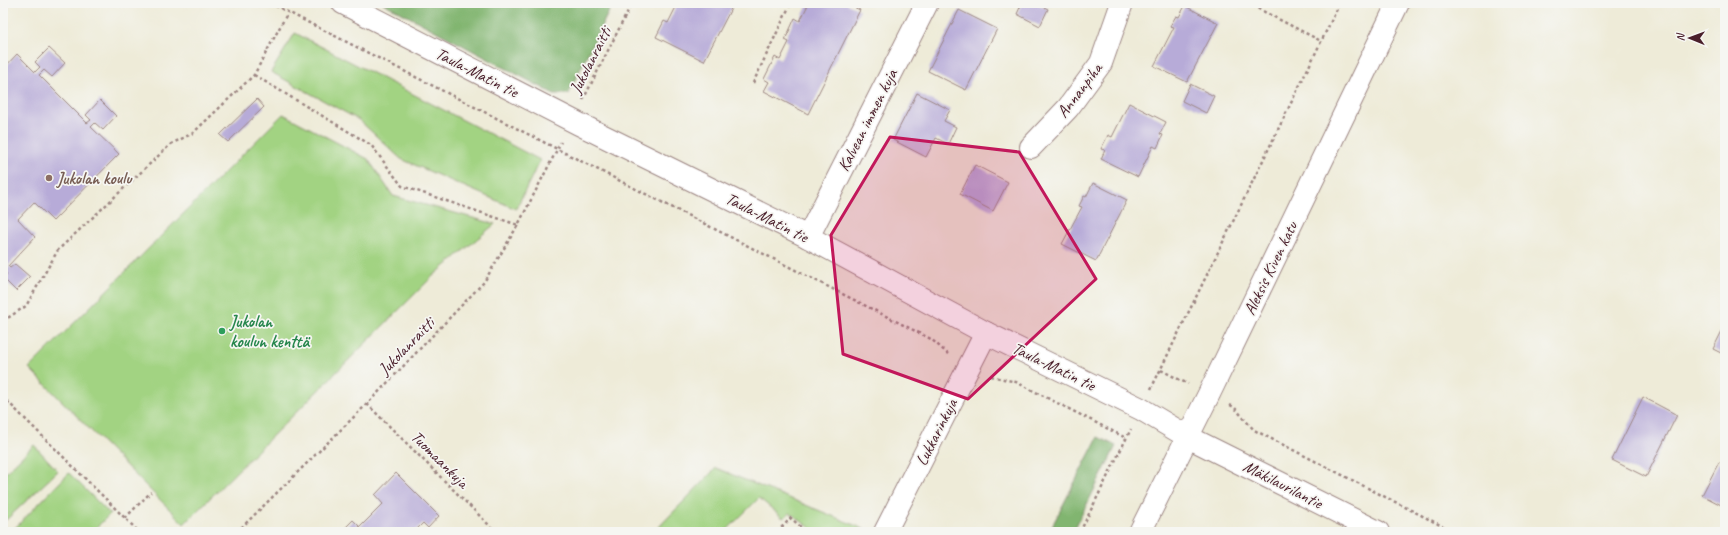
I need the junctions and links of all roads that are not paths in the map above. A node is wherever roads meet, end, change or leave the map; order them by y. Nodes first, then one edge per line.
1 (343, 3) edge
2 (927, 3) edge
3 (1122, 3) edge
4 (1398, 3) edge
5 (1031, 147) dead end
6 (808, 237) junction
7 (986, 333) junction
8 (1188, 437) junction
9 (885, 532) edge
10 (1140, 532) edge
11 (1378, 532) edge

1 - 6 street, Taula-Matin tie
2 - 6 street, Kalvean immen kuja
3 - 5 street, Annanpiha
4 - 8 street, Aleksis Kiven katu
6 - 7 street, Taula-Matin tie
7 - 8 street, Taula-Matin tie
7 - 9 street, Lukkarinkuja
8 - 10 street, Aleksis Kiven katu
8 - 11 street, Mäkilaurilantie

